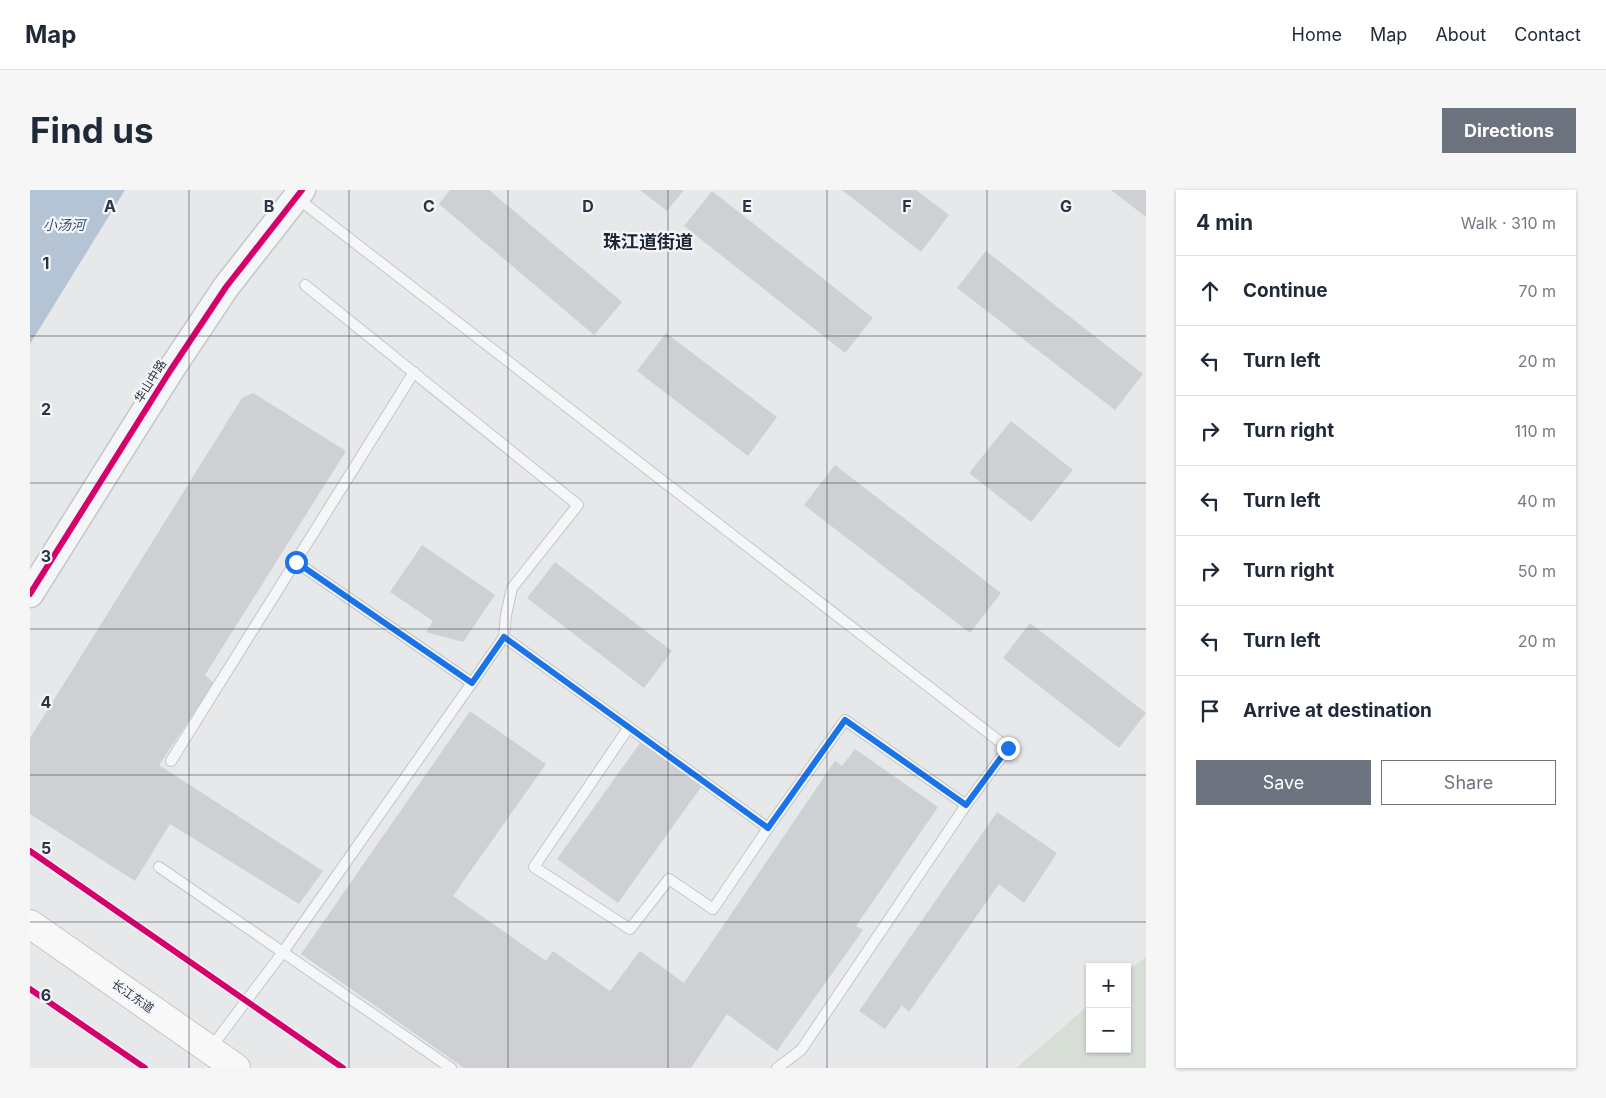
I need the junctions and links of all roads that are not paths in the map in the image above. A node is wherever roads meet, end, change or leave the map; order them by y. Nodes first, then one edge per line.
1 (299, 194) edge
2 (306, 285) dead end
3 (414, 372) junction
4 (296, 562) junction
5 (30, 594) edge
6 (504, 637) junction
7 (472, 683) junction
8 (629, 727) junction
9 (171, 761) dead end
10 (966, 805) junction
11 (768, 828) junction
12 (159, 867) dead end
13 (30, 924) edge
14 (283, 952) junction
15 (210, 1050) junction
16 (236, 1068) edge
17 (451, 1068) edge
18 (777, 1068) edge

1 - 5 street, 华山中路
1 - 10 lane
2 - 3 lane
3 - 4 lane
3 - 6 lane
4 - 7 lane
4 - 9 lane
6 - 7 lane
6 - 8 lane
7 - 14 lane
8 - 11 lane
8 - 11 lane
10 - 11 lane
10 - 18 lane
12 - 14 lane
13 - 15 main road, 长江东道
14 - 15 lane
14 - 17 lane
15 - 16 main road, 长江东道

